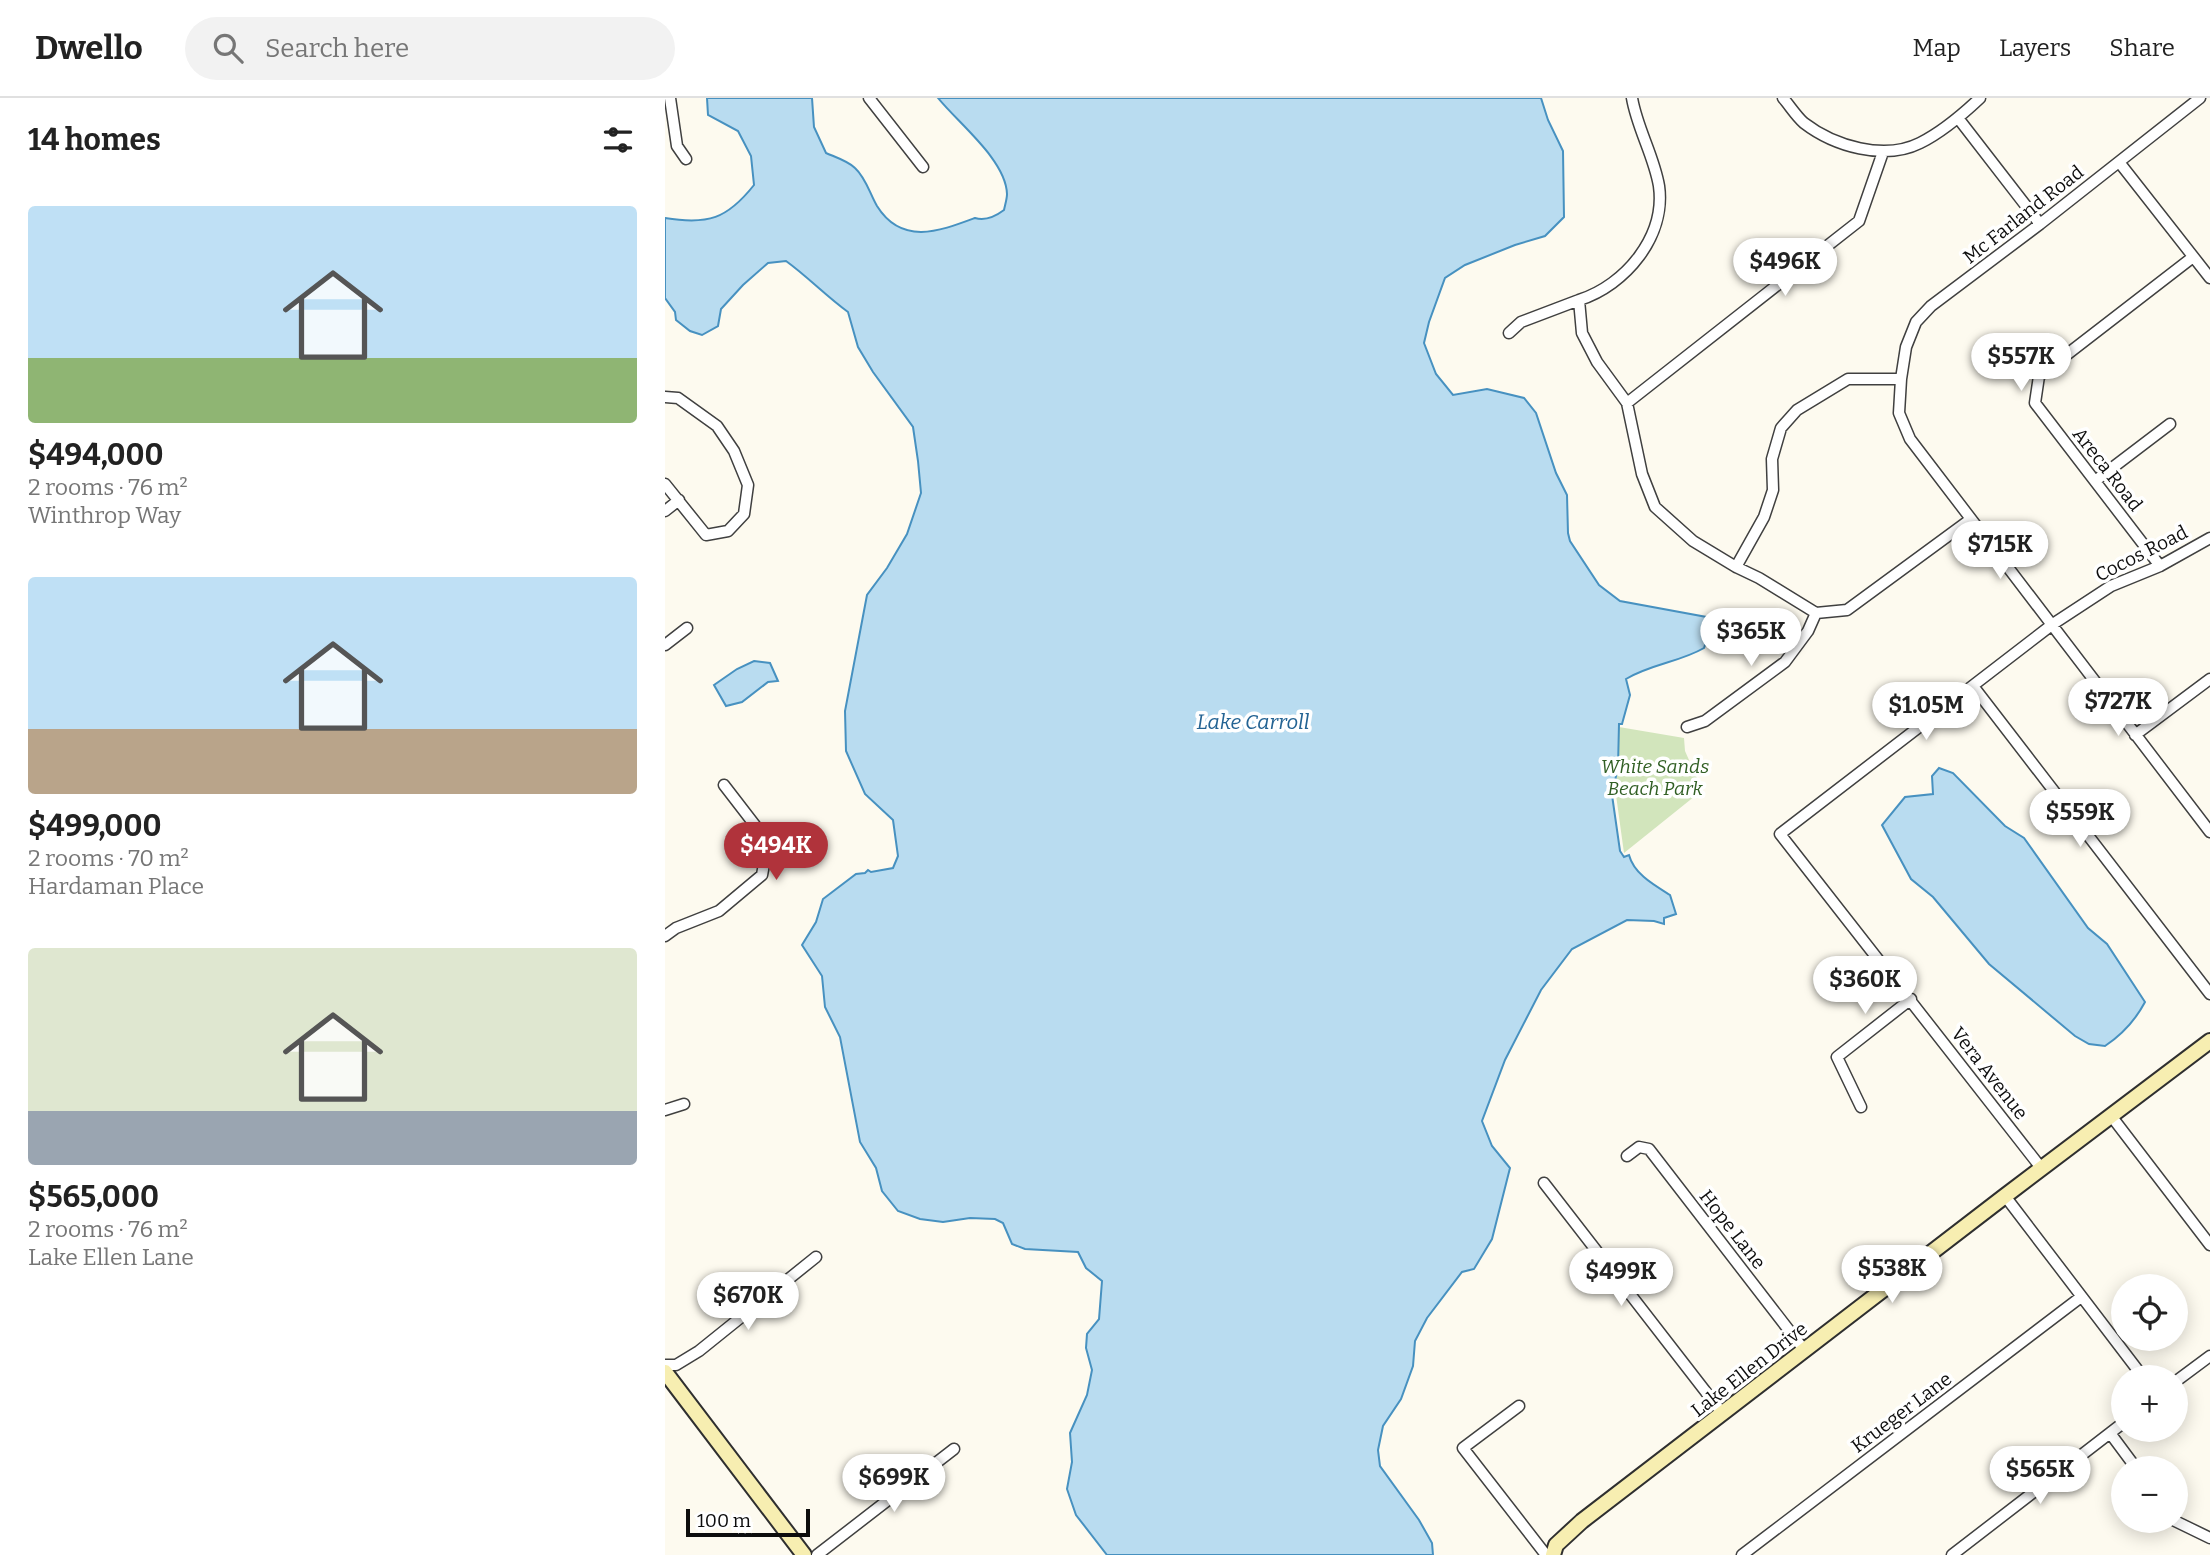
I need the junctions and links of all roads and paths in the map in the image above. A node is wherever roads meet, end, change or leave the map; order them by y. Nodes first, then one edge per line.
1 (670, 98) edge
2 (869, 98) edge
3 (1632, 98) edge
4 (1783, 98) edge
5 (1980, 98) edge
6 (2200, 98) edge
7 (1958, 118) junction
8 (1883, 152) junction
9 (686, 159) dead end
10 (2119, 162) junction
11 (923, 167) dead end
12 (2040, 225) junction
13 (2193, 257) junction
14 (2210, 278) edge
15 (1579, 300) junction
16 (1509, 333) dead end
17 (1901, 379) junction
18 (665, 397) edge
19 (1627, 402) junction
20 (2170, 424) dead end
21 (2095, 481) junction
22 (665, 484) edge
23 (679, 500) junction
24 (665, 511) edge
25 (1971, 519) junction
26 (2210, 538) edge
27 (2160, 566) junction
28 (1736, 568) junction
29 (1816, 613) junction
30 (2053, 624) junction
31 (687, 628) dead end
32 (665, 645) edge
33 (2210, 679) edge
34 (1973, 686) junction
35 (1687, 727) dead end
36 (2135, 735) junction
37 (724, 785) dead end
38 (2210, 832) edge
39 (1780, 834) joint
40 (665, 936) edge
41 (2210, 994) edge
42 (1911, 999) junction
43 (2210, 1041) edge
44 (684, 1104) dead end
45 (1861, 1107) dead end
46 (665, 1110) edge
47 (2112, 1117) junction
48 (1627, 1156) dead end
49 (2042, 1169) junction
50 (1544, 1183) dead end
51 (2005, 1196) junction
52 (2210, 1245) edge
53 (816, 1256) dead end
54 (2081, 1297) junction
55 (1805, 1350) junction
56 (2210, 1356) edge
57 (665, 1365) edge
58 (2134, 1365) edge
59 (665, 1372) edge
60 (2188, 1372) edge
61 (1519, 1406) dead end
62 (1723, 1414) junction
63 (2110, 1433) joint
64 (954, 1449) dead end
65 (2127, 1456) edge
66 (2188, 1527) edge
67 (2210, 1538) edge
68 (804, 1555) edge
69 (817, 1555) edge
70 (1546, 1555) edge
71 (1553, 1555) edge
72 (1742, 1555) edge
73 (1952, 1555) edge

1 - 9 street
2 - 11 street
3 - 15 street
4 - 8 street
5 - 7 street
6 - 10 street, Mc Farland Road
7 - 8 street
7 - 12 street
8 - 19 street
10 - 12 street, Mc Farland Road
10 - 13 street
12 - 17 street, Mc Farland Road
13 - 14 street
13 - 21 street, Areca Road
15 - 16 street
15 - 19 street
17 - 25 street, Mc Farland Road
17 - 28 street
18 - 23 street
19 - 28 street
20 - 21 street
21 - 27 street, Areca Road
22 - 23 street
23 - 24 street
25 - 29 street
25 - 30 street, Mc Farland Road
26 - 27 street, Cocos Road
27 - 30 street, Cocos Road
28 - 29 street
29 - 35 street
30 - 34 street, Cocos Road
30 - 36 street, Mc Farland Road
31 - 32 street
33 - 36 street
34 - 39 street, Cocos Road
34 - 41 street
36 - 38 street, Mc Farland Road
37 - 40 street
39 - 42 street, Vera Avenue
42 - 45 street
42 - 49 street, Vera Avenue
43 - 47 street, Lake Ellen Drive
44 - 46 street
47 - 49 street, Lake Ellen Drive
47 - 52 street
48 - 55 street, Hope Lane
49 - 51 street, Lake Ellen Drive
50 - 62 street
51 - 54 street
51 - 55 street, Lake Ellen Drive
53 - 57 street
54 - 58 street
54 - 72 street, Krueger Lane
55 - 62 street, Lake Ellen Drive
56 - 60 street
59 - 68 street
61 - 70 street
62 - 71 street, Lake Ellen Drive
63 - 65 street
63 - 73 street
64 - 69 street
66 - 67 street

